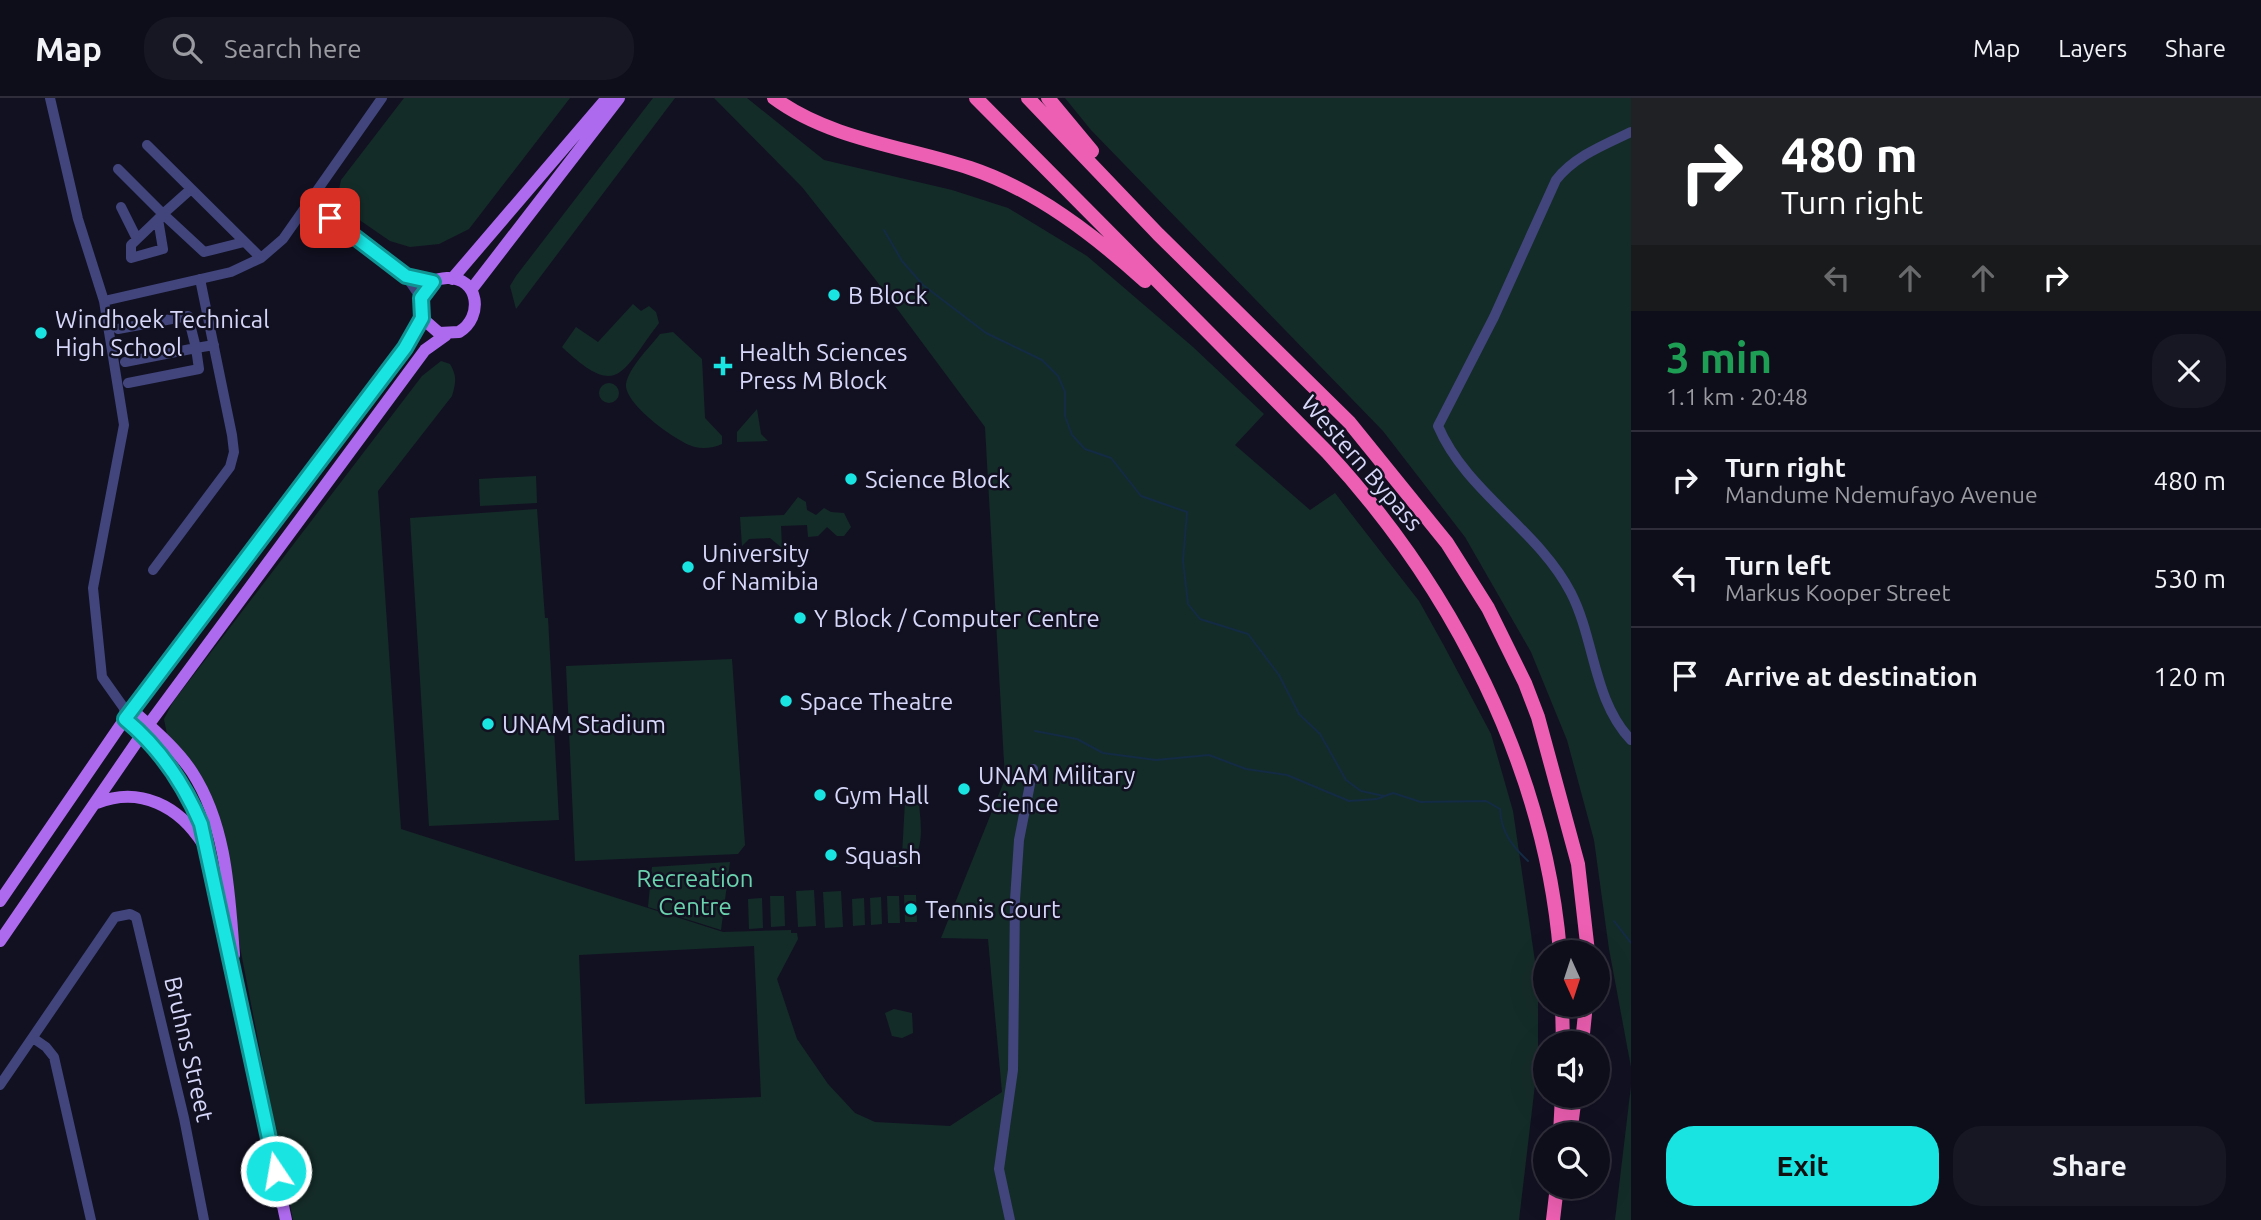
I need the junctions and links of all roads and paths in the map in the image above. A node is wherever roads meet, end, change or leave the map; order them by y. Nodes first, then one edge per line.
1 (50, 98) edge
2 (382, 98) edge
3 (607, 98) edge
4 (619, 98) edge
5 (774, 98) edge
6 (976, 98) edge
7 (1028, 98) edge
8 (1048, 98) edge
9 (1631, 132) edge
10 (147, 145) dead end
11 (118, 169) dead end
12 (191, 189) junction
13 (309, 202) junction
14 (121, 207) dead end
15 (161, 216) junction
16 (1158, 233) junction
17 (137, 239) junction
18 (244, 242) junction
19 (261, 258) junction
20 (406, 276) junction
21 (200, 279) junction
22 (436, 281) junction
23 (462, 284) junction
24 (421, 298) junction
25 (104, 301) junction
26 (422, 318) junction
27 (118, 328) dead end
28 (446, 335) junction
29 (214, 345) junction
30 (195, 348) junction
31 (125, 362) dead end
32 (128, 383) dead end
33 (1290, 415) junction
34 (153, 570) dead end
35 (127, 712) junction
36 (146, 729) junction
37 (1631, 740) edge
38 (1033, 769) dead end
39 (97, 803) junction
40 (207, 850) junction
41 (0, 901) edge
42 (1558, 940) edge
43 (1587, 940) edge
44 (0, 941) edge
45 (237, 993) junction
46 (33, 1038) junction
47 (0, 1085) edge
48 (1556, 1199) edge
49 (91, 1220) edge
50 (204, 1220) edge
51 (286, 1220) edge
52 (1010, 1220) edge
53 (1553, 1220) edge

1 - 25 street
2 - 13 street
3 - 23 main road
4 - 23 main road
5 - 33 highway
6 - 33 highway, Western Bypass
7 - 16 highway, Western Bypass
8 - 16 highway
9 - 37 street
10 - 12 street
11 - 15 street
12 - 15 street
12 - 18 street
13 - 19 street
13 - 20 street
14 - 17 street
15 - 17 street
15 - 17 street
15 - 18 street
16 - 43 highway, Western Bypass
18 - 19 street
19 - 21 street
20 - 22 street
20 - 24 street
21 - 25 street
21 - 29 street
22 - 23 main road
22 - 24 main road
23 - 28 main road
24 - 26 main road
25 - 35 street
26 - 28 main road
26 - 35 main road
27 - 30 street
28 - 36 main road
29 - 30 street
29 - 34 street
30 - 31 street
30 - 32 street
33 - 42 highway, Western Bypass
35 - 36 main road
35 - 41 main road
36 - 39 main road
36 - 40 main road
36 - 45 main road
38 - 52 street
39 - 40 main road
39 - 44 main road
40 - 45 main road
45 - 51 main road
46 - 47 street
46 - 49 street
46 - 50 street, Bruhns Street
48 - 53 highway

